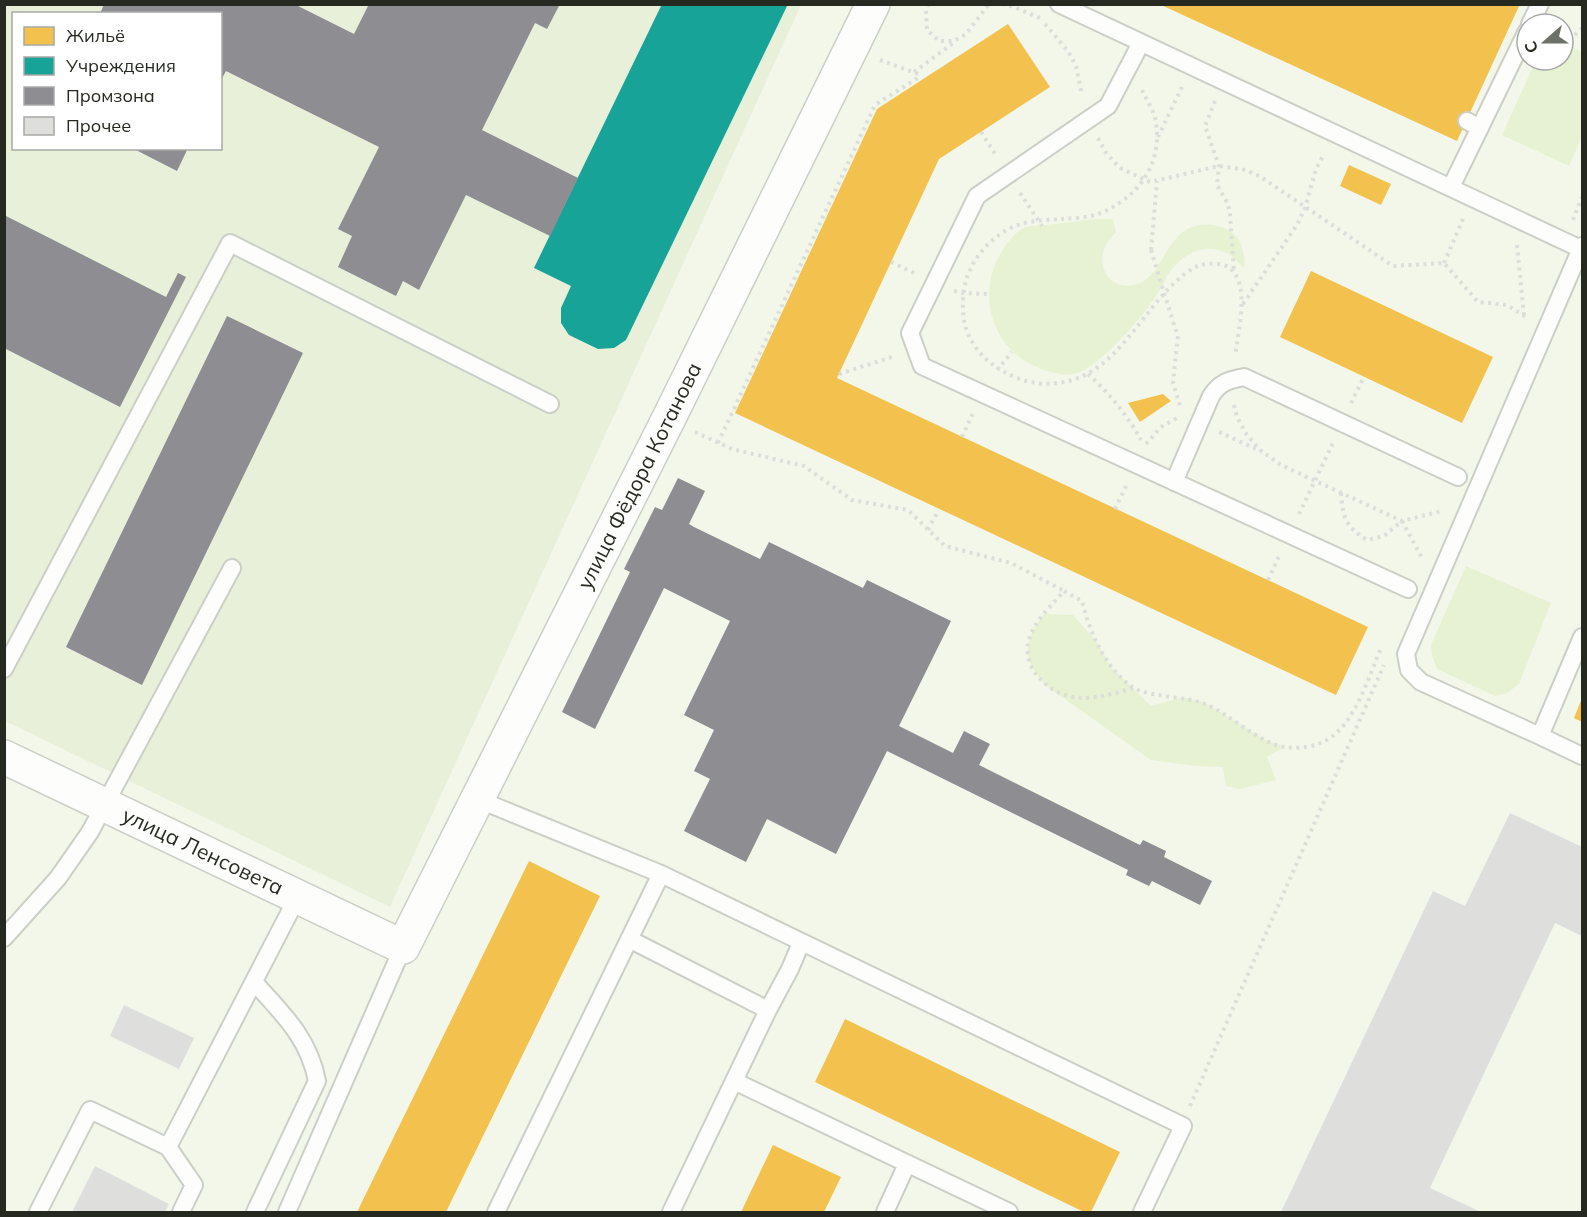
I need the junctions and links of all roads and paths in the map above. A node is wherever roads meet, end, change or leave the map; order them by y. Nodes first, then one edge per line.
1 (873, 4) edge
2 (929, 4) edge
3 (988, 4) edge
4 (1002, 4) edge
5 (1059, 4) edge
6 (1037, 12) dead end
7 (1042, 19) junction
8 (1051, 23) dead end
9 (966, 34) junction
10 (1141, 43) junction
11 (851, 50) junction
12 (1515, 52) edge
13 (1191, 66) junction
14 (1126, 71) junction
15 (914, 72) junction
16 (1222, 81) junction
17 (1090, 118) junction
18 (1332, 132) junction
19 (1158, 137) junction
20 (1219, 166) junction
21 (1143, 180) junction
22 (1156, 181) junction
23 (1451, 188) junction
24 (1473, 198) junction
25 (1305, 208) junction
26 (1514, 217) junction
27 (1582, 248) edge
28 (1444, 262) junction
29 (1234, 273) junction
30 (1243, 304) junction
31 (1524, 316) junction
32 (1529, 319) dead end
33 (915, 349) junction
34 (838, 374) dead end
35 (1088, 374) junction
36 (1364, 377) dead end
37 (1232, 379) junction
38 (550, 404) dead end
39 (1183, 415) dead end
40 (668, 420) junction
41 (1342, 423) junction
42 (718, 442) junction
43 (1144, 446) dead end
44 (1458, 477) dead end
45 (1315, 481) junction
46 (1174, 482) junction
47 (1341, 493) junction
48 (938, 511) dead end
49 (1443, 511) dead end
50 (1402, 521) junction
51 (928, 530) junction
52 (1289, 535) junction
53 (1422, 558) dead end
54 (232, 568) dead end
55 (1268, 580) dead end
56 (1408, 590) dead end
57 (1064, 591) junction
58 (1582, 637) edge
59 (1384, 642) dead end
60 (1387, 657) dead end
61 (4, 669) edge
62 (1133, 688) junction
63 (1540, 735) junction
64 (4, 756) edge
65 (1582, 756) edge
66 (477, 799) junction
67 (104, 805) junction
68 (661, 874) junction
69 (297, 898) junction
70 (4, 938) edge
71 (630, 939) junction
72 (801, 943) junction
73 (403, 947) junction
74 (254, 982) junction
75 (768, 1010) junction
76 (734, 1081) junction
77 (1183, 1126) junction
78 (168, 1147) junction
79 (907, 1164) junction
80 (39, 1212) edge
81 (181, 1212) edge
82 (255, 1212) edge
83 (286, 1212) edge
84 (496, 1212) edge
85 (671, 1212) edge
86 (885, 1212) edge
87 (1009, 1212) edge
88 (1142, 1212) edge

1 - 11 street, улица Фёдора Котанова
2 - 9 path
3 - 9 path
4 - 7 path
5 - 10 lane
6 - 7 path
7 - 8 path
7 - 17 path
9 - 15 path
10 - 13 lane
10 - 14 lane
11 - 15 path
11 - 40 street, улица Фёдора Котанова
12 - 23 lane
13 - 16 lane
13 - 19 path
14 - 17 lane
14 - 19 path
15 - 42 path
16 - 18 lane
16 - 20 path
17 - 21 path
17 - 33 lane
18 - 23 lane
18 - 25 path
19 - 21 path
20 - 22 path
20 - 25 path
20 - 29 path
21 - 22 path
21 - 35 path
22 - 39 path, bridge
23 - 24 lane
24 - 26 lane
24 - 28 path
25 - 28 path
25 - 30 path
26 - 27 lane
26 - 31 path
27 - 63 lane
28 - 31 path
29 - 30 path
29 - 35 path
30 - 37 path
31 - 32 path
33 - 34 path
33 - 46 lane
35 - 43 path
36 - 41 path
37 - 41 lane
37 - 45 path
37 - 46 lane
38 - 61 lane
40 - 42 path
40 - 66 street, улица Фёдора Котанова
41 - 44 lane
41 - 45 path
42 - 51 path
45 - 47 path
45 - 52 path
46 - 52 lane
47 - 50 path
47 - 50 path
48 - 51 path
49 - 50 path
50 - 53 path
51 - 57 path
52 - 55 path
52 - 56 lane
54 - 67 lane
57 - 62 path
57 - 62 path
58 - 63 lane
59 - 62 path
60 - 77 path
63 - 65 lane
64 - 67 street, улица Ленсовета
66 - 68 lane
66 - 73 street, улица Фёдора Котанова
67 - 69 street, улица Ленсовета
67 - 70 lane
68 - 71 lane
68 - 72 lane
69 - 73 street, улица Ленсовета
69 - 74 lane
71 - 75 lane
71 - 84 lane
72 - 75 lane
72 - 77 lane
73 - 83 lane
74 - 78 lane
74 - 82 lane
75 - 76 lane
76 - 79 lane
76 - 85 lane
77 - 88 lane
78 - 80 lane
78 - 81 lane
79 - 86 lane
79 - 87 lane

